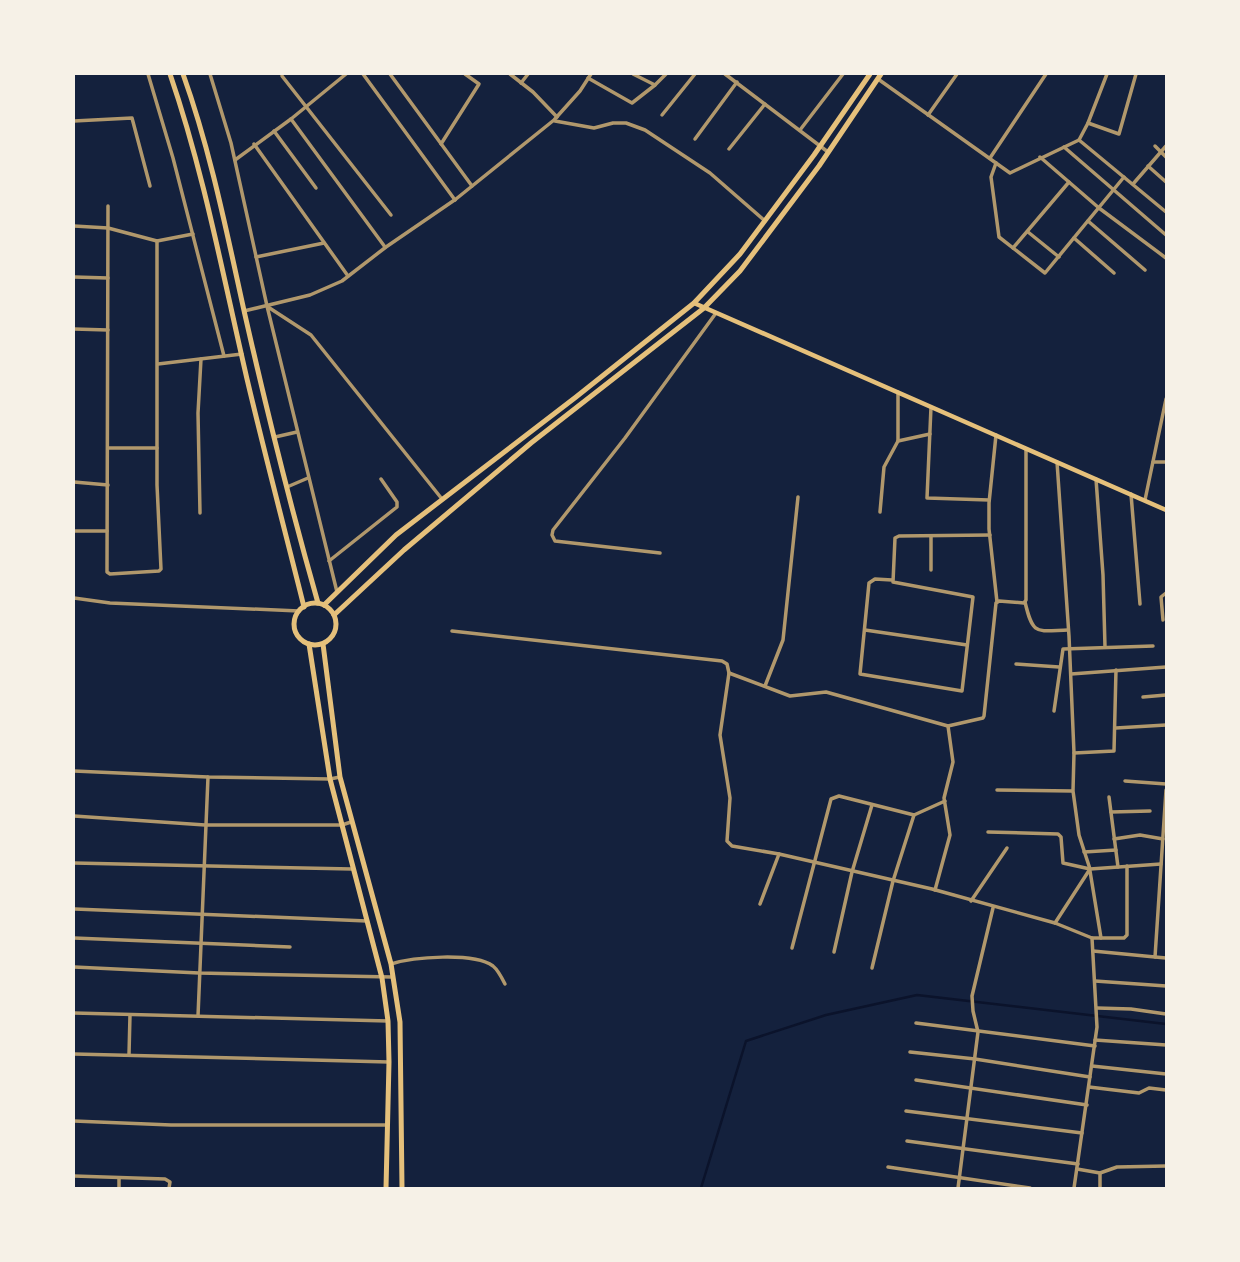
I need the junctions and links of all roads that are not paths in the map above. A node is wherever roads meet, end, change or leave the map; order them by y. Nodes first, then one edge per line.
1 (148, 74) edge
2 (170, 74) edge
3 (183, 74) edge
4 (210, 74) edge
5 (346, 74) edge
6 (363, 74) edge
7 (390, 74) edge
8 (465, 74) edge
9 (510, 74) edge
10 (528, 74) edge
11 (633, 74) edge
12 (666, 74) edge
13 (695, 74) edge
14 (725, 74) edge
15 (843, 74) edge
16 (870, 74) edge
17 (957, 74) edge
18 (1046, 74) edge
19 (1107, 74) edge
20 (1136, 74) edge
21 (282, 76) dead end
22 (590, 76) edge
23 (879, 76) edge
24 (737, 82) junction
25 (521, 83) junction
26 (655, 85) junction
27 (765, 104) junction
28 (306, 107) junction
29 (928, 115) junction
30 (662, 116) dead end
31 (291, 119) junction
32 (555, 119) junction
33 (74, 121) edge
34 (1088, 123) junction
35 (800, 130) junction
36 (274, 131) junction
37 (695, 139) dead end
38 (1079, 139) junction
39 (254, 144) junction
40 (441, 144) junction
41 (820, 146) junction
42 (1155, 146) dead end
43 (1167, 146) edge
44 (1064, 147) junction
45 (729, 149) dead end
46 (1160, 151) junction
47 (828, 152) junction
48 (1167, 156) edge
49 (1041, 157) junction
50 (990, 158) junction
51 (234, 160) junction
52 (996, 163) junction
53 (1148, 166) junction
54 (1124, 177) junction
55 (1069, 182) junction
56 (1167, 182) edge
57 (1132, 184) junction
58 (150, 186) dead end
59 (472, 186) junction
60 (316, 187) dead end
61 (1113, 191) junction
62 (455, 200) junction
63 (108, 206) dead end
64 (1099, 208) junction
65 (1167, 212) edge
66 (391, 215) dead end
67 (765, 221) junction
68 (1088, 221) junction
69 (74, 226) edge
70 (108, 228) junction
71 (1027, 231) junction
72 (192, 234) junction
73 (1167, 235) edge
74 (1074, 239) junction
75 (157, 241) junction
76 (324, 243) junction
77 (386, 247) junction
78 (1013, 248) junction
79 (256, 257) junction
80 (1059, 257) junction
81 (1167, 258) edge
82 (1145, 270) dead end
83 (1114, 273) dead end
84 (348, 276) junction
85 (74, 278) edge
86 (108, 278) junction
87 (694, 303) junction
88 (267, 306) junction
89 (704, 308) junction
90 (244, 311) junction
91 (716, 313) junction
92 (74, 329) edge
93 (108, 330) junction
94 (242, 354) junction
95 (224, 356) junction
96 (201, 359) junction
97 (158, 364) junction
98 (898, 392) junction
99 (1167, 399) edge
100 (931, 407) junction
101 (297, 432) junction
102 (930, 434) junction
103 (996, 435) junction
104 (273, 437) junction
105 (898, 441) junction
106 (157, 447) junction
107 (108, 448) junction
108 (1026, 448) junction
109 (1057, 462) junction
110 (1153, 462) junction
111 (1167, 462) edge
112 (308, 478) junction
113 (381, 479) dead end
114 (1096, 479) junction
115 (74, 482) edge
116 (108, 485) junction
117 (285, 487) junction
118 (1131, 494) junction
119 (798, 496) dead end
120 (442, 499) junction
121 (989, 500) junction
122 (1145, 500) junction
123 (1167, 510) edge
124 (880, 512) dead end
125 (200, 513) dead end
126 (74, 531) edge
127 (107, 531) junction
128 (930, 536) junction
129 (990, 536) junction
130 (660, 553) dead end
131 (329, 561) junction
132 (931, 570) dead end
133 (892, 580) junction
134 (1167, 593) edge
135 (338, 594) junction
136 (74, 597) edge
137 (997, 602) junction
138 (1025, 602) junction
139 (321, 604) junction
140 (1140, 604) dead end
141 (301, 609) junction
142 (334, 615) junction
143 (1163, 620) dead end
144 (866, 630) junction
145 (1068, 630) junction
146 (452, 631) dead end
147 (309, 644) junction
148 (323, 644) junction
149 (968, 645) junction
150 (1153, 646) dead end
151 (1105, 647) junction
152 (1069, 648) junction
153 (1016, 664) dead end
154 (1059, 667) junction
155 (1167, 667) edge
156 (1116, 670) junction
157 (729, 673) junction
158 (1070, 674) junction
159 (765, 686) junction
160 (1167, 695) edge
161 (1143, 697) dead end
162 (1054, 711) dead end
163 (1167, 725) edge
164 (948, 726) junction
165 (1116, 728) junction
166 (1074, 753) junction
167 (74, 771) edge
168 (208, 777) junction
169 (340, 777) junction
170 (330, 779) junction
171 (1125, 781) dead end
172 (1167, 784) edge
173 (997, 790) dead end
174 (1167, 790) edge
175 (1073, 791) junction
176 (1109, 797) dead end
177 (944, 801) junction
178 (873, 804) junction
179 (1150, 811) dead end
180 (1111, 812) junction
181 (914, 815) junction
182 (74, 816) edge
183 (351, 822) junction
184 (205, 825) junction
185 (342, 825) junction
186 (988, 832) dead end
187 (1114, 839) junction
188 (1163, 839) junction
189 (1007, 848) dead end
190 (1116, 849) junction
191 (1084, 852) junction
192 (779, 854) junction
193 (74, 863) edge
194 (814, 863) junction
195 (1161, 864) junction
196 (203, 866) junction
197 (1127, 866) junction
198 (1118, 867) junction
199 (355, 869) junction
200 (1090, 869) junction
201 (852, 872) junction
202 (893, 881) junction
203 (1160, 881) junction
204 (1167, 881) edge
205 (935, 890) junction
206 (971, 901) junction
207 (760, 904) dead end
208 (993, 907) junction
209 (75, 909) edge
210 (201, 913) junction
211 (369, 922) junction
212 (1055, 923) junction
213 (74, 938) edge
214 (1091, 938) junction
215 (1101, 938) junction
216 (200, 945) junction
217 (290, 947) dead end
218 (792, 948) dead end
219 (1093, 951) junction
220 (834, 952) dead end
221 (1155, 957) junction
222 (1167, 958) edge
223 (390, 964) junction
224 (74, 967) edge
225 (872, 968) dead end
226 (200, 973) junction
227 (382, 978) junction
228 (392, 978) junction
229 (1095, 981) junction
230 (505, 984) dead end
231 (1167, 986) edge
232 (1097, 1008) junction
233 (74, 1013) edge
234 (131, 1014) junction
235 (1167, 1014) edge
236 (198, 1016) junction
237 (388, 1021) junction
238 (916, 1023) dead end
239 (978, 1032) junction
240 (1095, 1040) junction
241 (1167, 1045) edge
242 (1095, 1046) junction
243 (910, 1052) dead end
244 (74, 1054) edge
245 (129, 1055) junction
246 (975, 1059) junction
247 (389, 1062) junction
248 (1091, 1066) junction
249 (1167, 1074) edge
250 (1090, 1077) junction
251 (916, 1080) dead end
252 (1089, 1087) junction
253 (972, 1088) junction
254 (1167, 1090) edge
255 (1087, 1105) junction
256 (906, 1111) dead end
257 (968, 1119) junction
258 (74, 1121) edge
259 (389, 1125) junction
260 (1082, 1133) junction
261 (907, 1141) dead end
262 (964, 1147) junction
263 (1167, 1166) edge
264 (888, 1167) dead end
265 (1077, 1167) junction
266 (1101, 1173) junction
267 (74, 1176) edge
268 (119, 1178) junction
269 (960, 1179) junction
270 (119, 1188) edge
271 (169, 1188) edge
272 (386, 1188) edge
273 (402, 1188) edge
274 (958, 1188) edge
275 (1030, 1188) edge
276 (1074, 1188) edge
277 (1100, 1188) edge

1 - 72 street
2 - 94 main road
3 - 90 main road
4 - 51 street
5 - 28 street
6 - 62 street
7 - 40 street
8 - 40 street
9 - 25 street
10 - 25 street
11 - 26 street
12 - 26 street
13 - 30 street
14 - 24 street
15 - 35 street
16 - 41 main road
17 - 29 street
18 - 50 street
19 - 34 street
20 - 34 street
21 - 28 street
22 - 26 street
22 - 32 street
23 - 29 street
23 - 47 main road
24 - 27 street
24 - 37 street
25 - 32 street
27 - 35 street
27 - 45 street
28 - 31 street
28 - 66 street
29 - 50 street
31 - 36 street
31 - 77 street
32 - 59 street
32 - 67 street
33 - 58 street
34 - 38 street
35 - 41 street
36 - 39 street
36 - 60 street
38 - 44 street
38 - 54 street
39 - 51 street
39 - 76 street
40 - 59 street
41 - 47 street
41 - 67 main road
42 - 46 street
43 - 46 street
44 - 49 street
44 - 61 street
46 - 48 street
46 - 53 street
47 - 89 main road
49 - 52 street
49 - 55 street
50 - 52 street
51 - 79 street
52 - 78 street
53 - 56 street
53 - 57 street
54 - 57 street
54 - 61 street
55 - 64 street
55 - 71 street
57 - 65 street
59 - 62 street
61 - 64 street
61 - 73 street
62 - 77 street
63 - 70 street
64 - 68 street
64 - 81 street
67 - 87 main road
68 - 74 street
68 - 82 street
69 - 70 street
70 - 75 street
70 - 86 street
71 - 78 street
71 - 80 street
72 - 75 street
72 - 95 street
74 - 80 street
74 - 83 street
75 - 97 street
76 - 79 street
76 - 84 street
77 - 84 street
78 - 80 street
79 - 88 street
84 - 88 street
85 - 86 street
86 - 93 street
87 - 89 main road
87 - 120 main road
88 - 90 street
88 - 101 street
88 - 120 street
89 - 91 main road
89 - 142 main road
90 - 104 main road
91 - 98 main road
91 - 130 street
92 - 93 street
93 - 107 street
94 - 95 street
94 - 141 main road
95 - 96 street
96 - 97 street
96 - 125 street
97 - 106 street
98 - 100 main road
98 - 105 street
99 - 110 street
100 - 102 street
100 - 103 main road
101 - 104 street
101 - 112 street
102 - 105 street
102 - 121 street
103 - 108 main road
103 - 121 street
104 - 117 main road
105 - 124 street
106 - 107 street
106 - 127 street
107 - 116 street
108 - 109 main road
108 - 138 street
109 - 114 main road
109 - 145 street
110 - 111 street
110 - 122 street
112 - 117 street
112 - 131 street
113 - 131 street
114 - 118 main road
114 - 151 street
115 - 116 street
116 - 127 street
117 - 139 main road
118 - 122 main road
118 - 140 street
119 - 159 street
120 - 135 main road
121 - 129 street
122 - 123 main road
126 - 127 street
128 - 129 street
128 - 132 street
128 - 133 street
129 - 137 street
131 - 135 street
133 - 144 street
133 - 149 street
134 - 143 street
135 - 139 main road
136 - 141 street
137 - 138 street
137 - 164 street
138 - 145 street
139 - 141 main road
139 - 142 main road
141 - 147 main road
142 - 148 main road
144 - 149 street
144 - 149 street
145 - 152 street
146 - 157 street
147 - 148 main road
147 - 170 main road
148 - 169 main road
150 - 151 street
151 - 152 street
152 - 154 street
152 - 158 street
153 - 154 street
154 - 162 street
155 - 156 street
156 - 158 street
156 - 165 street
157 - 159 street
157 - 192 street
158 - 166 street
159 - 164 street
160 - 161 street
163 - 165 street
164 - 177 street
165 - 166 street
166 - 175 street
167 - 168 street
168 - 170 street
168 - 184 street
169 - 170 street
169 - 183 main road
170 - 185 main road
171 - 172 street
173 - 175 street
174 - 188 street
175 - 191 street
176 - 180 street
177 - 181 street
177 - 205 street
178 - 181 street
178 - 194 street
178 - 201 street
179 - 180 street
180 - 187 street
181 - 202 street
182 - 184 street
183 - 185 street
183 - 223 main road
184 - 185 street
184 - 196 street
185 - 199 main road
186 - 200 street
187 - 188 street
187 - 190 street
188 - 195 street
189 - 206 street
190 - 191 street
190 - 198 street
191 - 200 street
192 - 194 street
192 - 207 street
193 - 196 street
194 - 201 street
194 - 218 street
195 - 197 street
195 - 203 street
196 - 199 street
196 - 210 street
197 - 198 street
197 - 215 street
198 - 200 street
199 - 211 main road
200 - 212 street
200 - 215 street
201 - 202 street
201 - 220 street
202 - 205 street
202 - 225 street
203 - 204 street
203 - 221 street
205 - 206 street
206 - 208 street
208 - 212 street
208 - 239 street
209 - 210 street
210 - 211 street
210 - 216 street
211 - 227 main road
212 - 214 street
213 - 216 street
214 - 215 street
214 - 219 street
216 - 217 street
216 - 226 street
219 - 221 street
219 - 229 street
221 - 222 street
223 - 228 main road
223 - 230 street
224 - 226 street
226 - 227 street
226 - 236 street
227 - 228 street
227 - 237 main road
228 - 273 main road
229 - 231 street
229 - 232 street
232 - 235 street
232 - 240 street
233 - 234 street
234 - 236 street
234 - 245 street
236 - 237 street
237 - 247 main road
238 - 239 street
239 - 242 street
239 - 246 street
240 - 241 street
240 - 242 street
242 - 248 street
243 - 246 street
244 - 245 street
245 - 247 street
246 - 250 street
246 - 253 street
247 - 259 main road
248 - 249 street
248 - 250 street
250 - 252 street
251 - 253 street
252 - 254 street
252 - 255 street
253 - 255 street
253 - 257 street
255 - 260 street
256 - 257 street
257 - 260 street
257 - 262 street
258 - 259 street
259 - 272 main road
260 - 265 street
261 - 262 street
262 - 265 street
262 - 269 street
263 - 266 street
264 - 269 street
265 - 266 street
265 - 276 street
266 - 277 street
267 - 268 street
268 - 270 street
268 - 271 street
269 - 274 street
269 - 275 street

